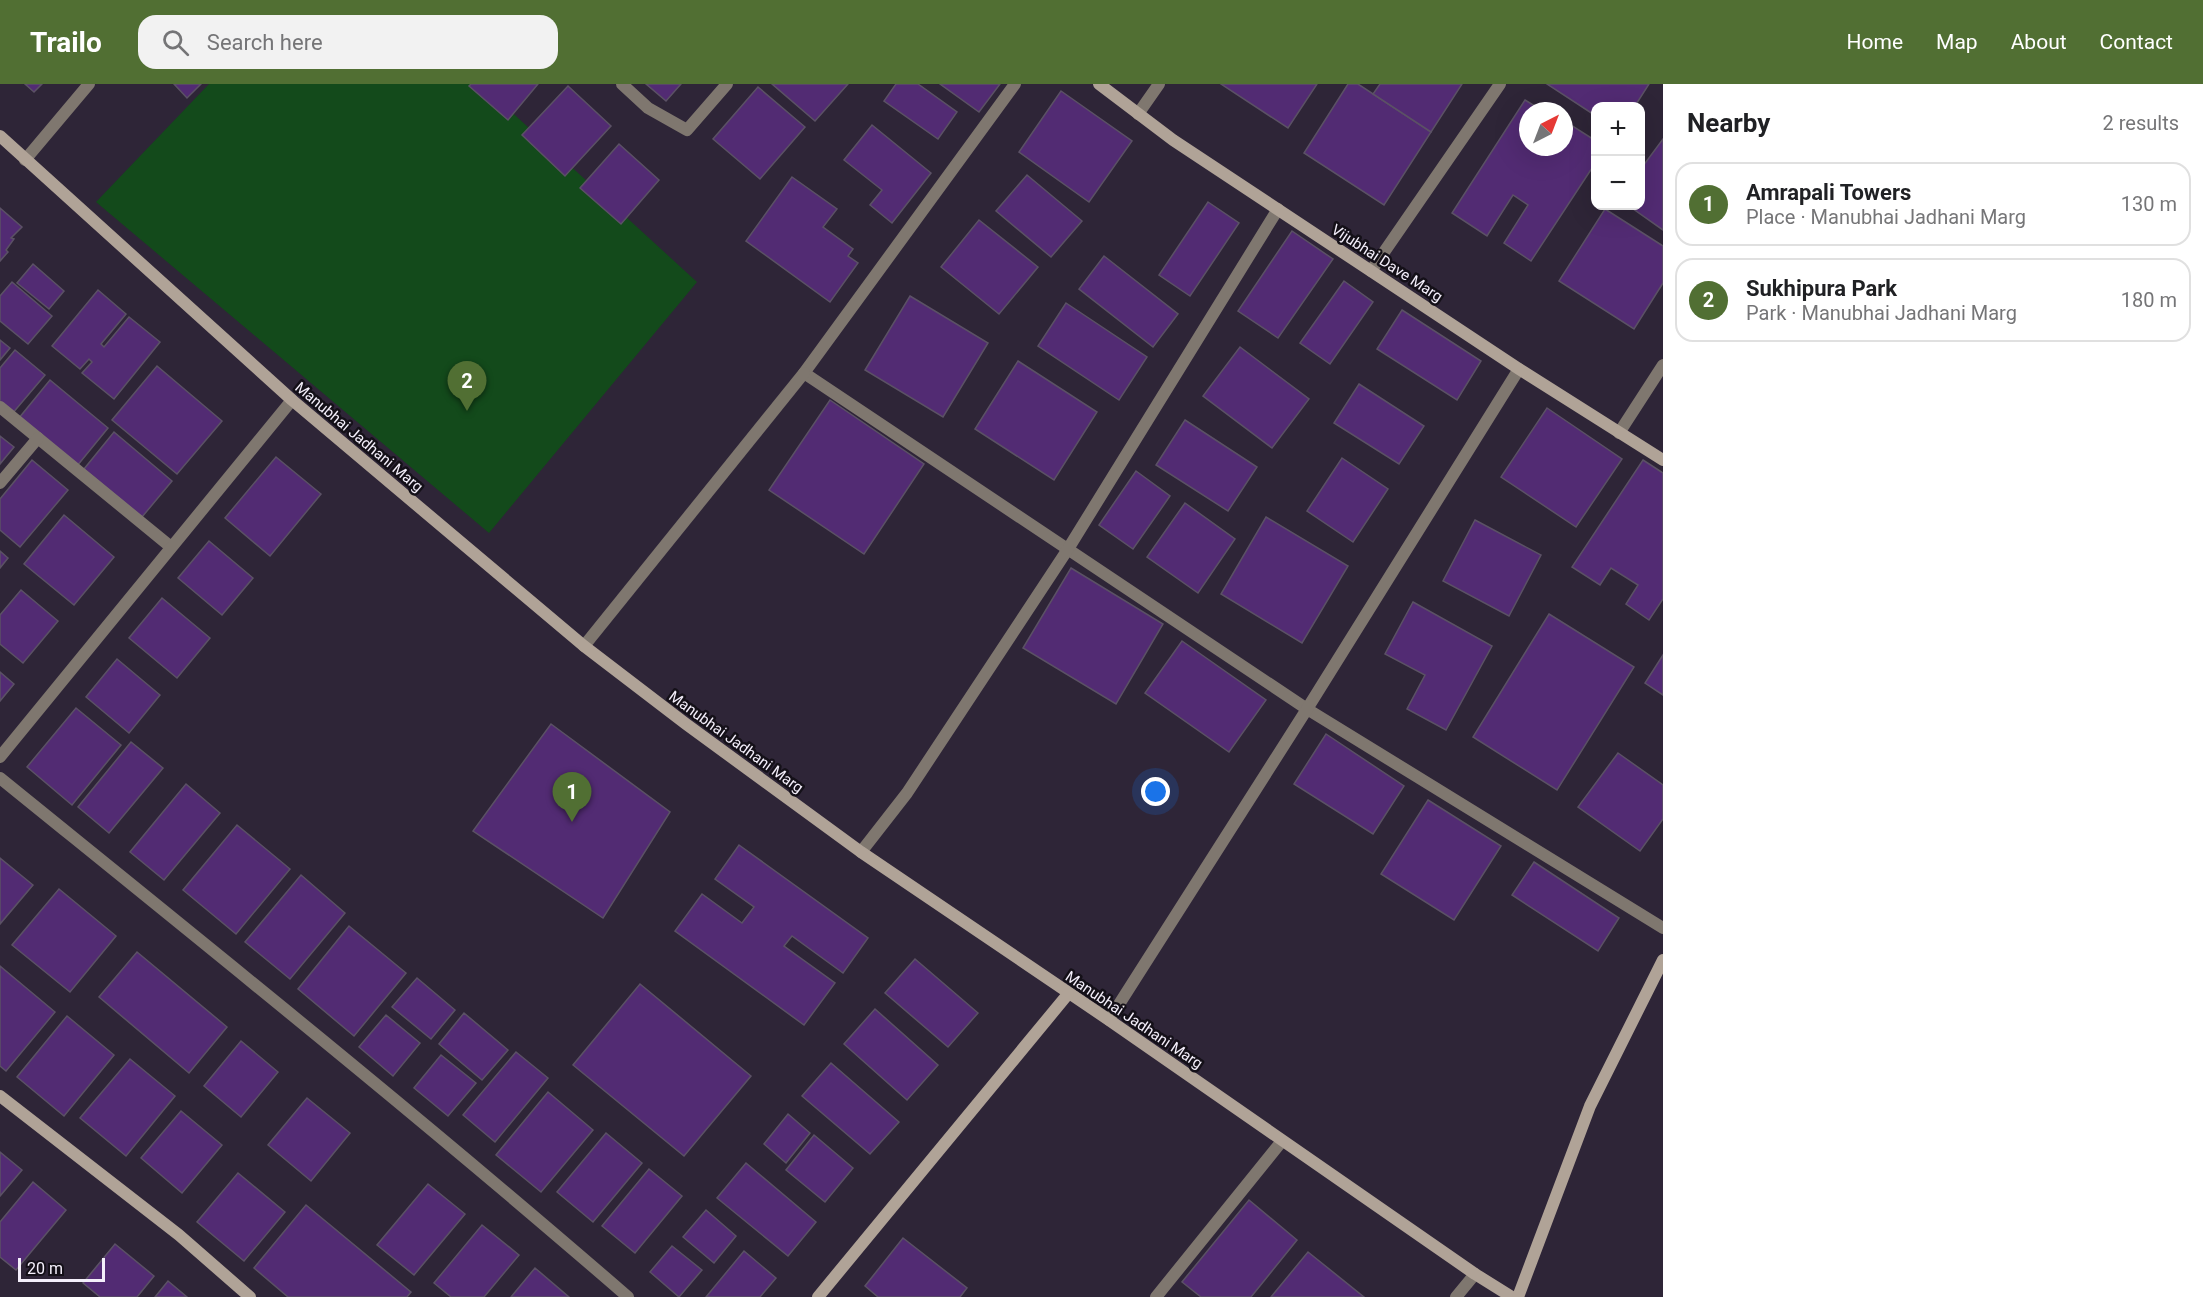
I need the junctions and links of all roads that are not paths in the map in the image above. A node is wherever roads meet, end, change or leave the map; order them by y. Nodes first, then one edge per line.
1 (88, 84) edge
2 (622, 84) edge
3 (727, 84) edge
4 (1015, 84) edge
5 (1099, 84) edge
6 (1159, 84) edge
7 (1500, 84) edge
8 (1138, 114) junction
9 (0, 136) edge
10 (25, 160) junction
11 (1278, 209) junction
12 (1371, 271) junction
13 (1663, 365) edge
14 (1519, 369) junction
15 (804, 373) junction
16 (292, 400) junction
17 (0, 407) edge
18 (1618, 433) junction
19 (38, 438) junction
20 (1663, 460) edge
21 (0, 483) edge
22 (171, 547) junction
23 (1068, 549) junction
24 (584, 646) junction
25 (1307, 709) junction
26 (0, 757) edge
27 (0, 778) edge
28 (861, 852) junction
29 (1663, 928) edge
30 (1663, 960) edge
31 (1068, 994) junction
32 (1109, 1020) junction
33 (0, 1096) edge
34 (1282, 1141) junction
35 (1474, 1274) junction
36 (250, 1297) edge
37 (628, 1297) edge
38 (818, 1297) edge
39 (1156, 1297) edge
40 (1456, 1297) edge
41 (1512, 1297) edge
42 (1518, 1297) edge

1 - 10 street
2 - 3 street
4 - 15 street
5 - 8 street, Vijubhai Dave Marg
6 - 8 street
7 - 12 street
8 - 11 street, Vijubhai Dave Marg
9 - 10 street, Manubhai Jadhani Marg
10 - 16 street, Manubhai Jadhani Marg
11 - 12 street, Vijubhai Dave Marg
11 - 23 street
12 - 14 street, Vijubhai Dave Marg
13 - 18 street
14 - 18 street, Vijubhai Dave Marg
14 - 25 street
15 - 23 street
15 - 24 street
16 - 22 street
16 - 24 street, Manubhai Jadhani Marg
17 - 19 street
18 - 20 street, Vijubhai Dave Marg
19 - 21 street
19 - 22 street
22 - 26 street
23 - 25 street
23 - 28 street
24 - 28 street, Manubhai Jadhani Marg
25 - 29 street
25 - 32 street
27 - 37 street
28 - 31 street, Manubhai Jadhani Marg
30 - 42 street
31 - 32 street, Manubhai Jadhani Marg
31 - 38 street
32 - 34 street, Manubhai Jadhani Marg
33 - 36 street
34 - 35 street, Manubhai Jadhani Marg
34 - 39 street
35 - 40 street
35 - 41 street, Manubhai Jadhani Marg

